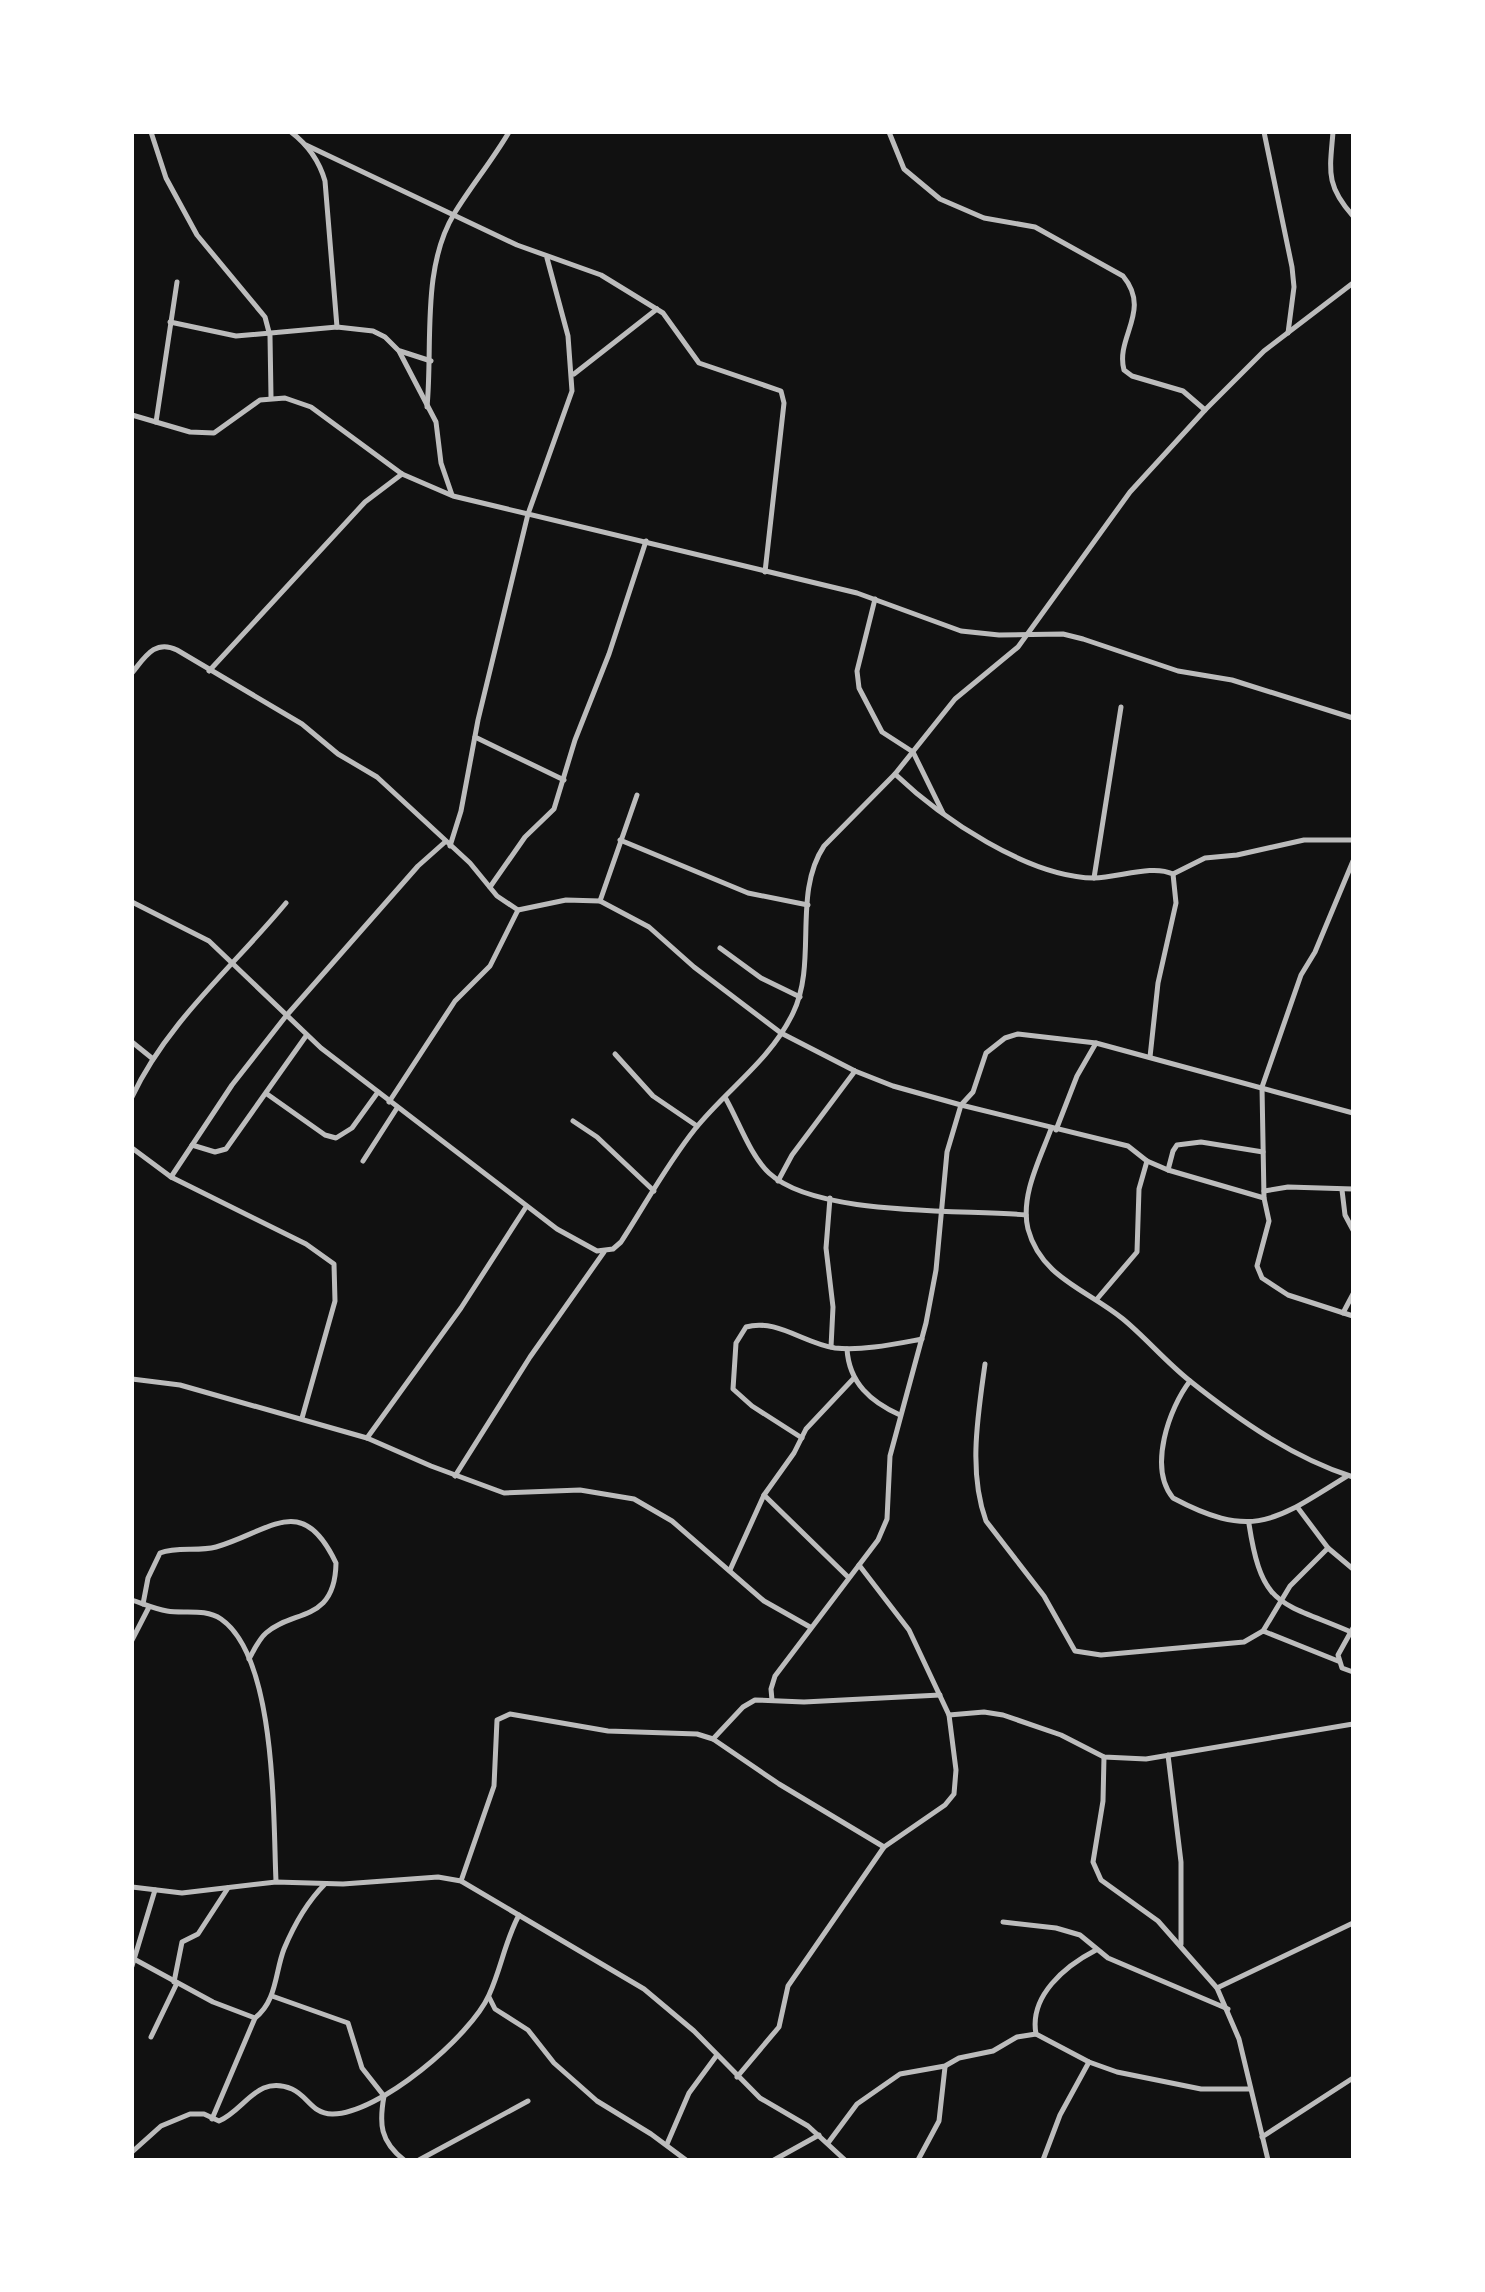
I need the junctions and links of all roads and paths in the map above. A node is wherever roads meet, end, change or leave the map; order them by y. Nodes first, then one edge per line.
1 (151, 132) edge
2 (291, 132) edge
3 (509, 132) edge
4 (889, 132) edge
5 (1264, 132) edge
6 (1333, 132) edge
7 (306, 145) junction
8 (453, 215) junction
9 (1353, 216) edge
10 (547, 258) junction
11 (177, 282) dead end
12 (1353, 283) edge
13 (657, 309) junction
14 (170, 322) junction
15 (337, 327) junction
16 (1288, 334) junction
17 (270, 336) junction
18 (399, 351) junction
19 (431, 361) junction
20 (573, 374) junction
21 (271, 397) junction
22 (427, 408) junction
23 (1205, 410) junction
24 (132, 415) edge
25 (156, 422) junction
26 (402, 474) junction
27 (453, 496) junction
28 (528, 514) junction
29 (646, 541) junction
30 (765, 572) junction
31 (875, 599) junction
32 (1030, 633) junction
33 (209, 671) junction
34 (132, 673) edge
35 (1121, 707) dead end
36 (1353, 718) edge
37 (475, 737) junction
38 (913, 752) junction
39 (895, 774) junction
40 (564, 780) junction
41 (637, 795) dead end
42 (944, 814) junction
43 (620, 840) junction
44 (1353, 840) edge
45 (447, 844) junction
46 (1353, 861) edge
47 (1173, 874) junction
48 (1094, 878) junction
49 (490, 887) junction
50 (600, 901) junction
51 (132, 902) edge
52 (286, 903) dead end
53 (808, 905) junction
54 (518, 910) junction
55 (720, 948) dead end
56 (234, 963) junction
57 (800, 997) junction
58 (286, 1016) junction
59 (781, 1033) junction
60 (306, 1036) junction
61 (132, 1042) edge
62 (1096, 1043) junction
63 (615, 1054) dead end
64 (1150, 1057) junction
65 (153, 1059) junction
66 (855, 1071) junction
67 (1262, 1087) junction
68 (378, 1092) junction
69 (267, 1094) junction
70 (132, 1097) edge
71 (726, 1099) junction
72 (389, 1102) junction
73 (961, 1105) junction
74 (397, 1108) junction
75 (1353, 1113) edge
76 (573, 1121) dead end
77 (697, 1126) junction
78 (1054, 1130) junction
79 (192, 1145) junction
80 (132, 1148) edge
81 (1263, 1152) junction
82 (363, 1161) dead end
83 (1147, 1161) junction
84 (1168, 1170) junction
85 (171, 1177) junction
86 (778, 1181) junction
87 (1353, 1189) edge
88 (1342, 1190) junction
89 (654, 1191) junction
90 (1264, 1194) junction
91 (830, 1198) junction
92 (526, 1207) junction
93 (944, 1212) junction
94 (1026, 1215) junction
95 (1353, 1230) edge
96 (604, 1252) junction
97 (1353, 1294) edge
98 (1097, 1299) junction
99 (1343, 1313) junction
100 (1353, 1316) edge
101 (922, 1339) junction
102 (831, 1347) junction
103 (847, 1349) junction
104 (985, 1364) dead end
105 (854, 1378) junction
106 (132, 1379) edge
107 (1190, 1381) junction
108 (900, 1415) junction
109 (302, 1418) junction
110 (367, 1438) junction
111 (802, 1438) junction
112 (455, 1476) junction
113 (1351, 1476) edge
114 (764, 1495) junction
115 (1298, 1508) junction
116 (1249, 1524) junction
117 (1328, 1548) junction
118 (859, 1565) junction
119 (1353, 1569) edge
120 (730, 1570) junction
121 (848, 1577) junction
122 (132, 1600) edge
123 (1282, 1602) junction
124 (146, 1605) junction
125 (810, 1627) junction
126 (1352, 1630) edge
127 (1263, 1631) junction
128 (132, 1640) edge
129 (249, 1659) junction
130 (1338, 1661) junction
131 (1353, 1672) edge
132 (940, 1695) junction
133 (772, 1700) junction
134 (949, 1715) junction
135 (1353, 1724) edge
136 (713, 1739) junction
137 (1168, 1755) junction
138 (1104, 1757) junction
139 (884, 1847) junction
140 (461, 1881) junction
141 (276, 1882) junction
142 (325, 1884) junction
143 (132, 1887) edge
144 (228, 1887) junction
145 (155, 1890) junction
146 (519, 1915) junction
147 (1003, 1922) dead end
148 (1353, 1923) edge
149 (1181, 1944) junction
150 (1096, 1950) junction
151 (133, 1963) edge
152 (176, 1982) junction
153 (1217, 1988) junction
154 (272, 1996) junction
155 (489, 1997) junction
156 (1228, 2010) junction
157 (255, 2018) junction
158 (1036, 2034) junction
159 (151, 2037) dead end
160 (717, 2055) junction
161 (1089, 2062) junction
162 (945, 2066) junction
163 (737, 2077) junction
164 (1353, 2078) edge
165 (1249, 2089) junction
166 (384, 2096) junction
167 (528, 2101) dead end
168 (212, 2119) junction
169 (819, 2135) junction
170 (1262, 2137) junction
171 (828, 2143) junction
172 (667, 2144) junction
173 (132, 2152) edge
174 (404, 2160) edge
175 (419, 2160) edge
176 (686, 2160) edge
177 (774, 2160) edge
178 (845, 2160) edge
179 (918, 2160) edge
180 (1043, 2160) edge
181 (1268, 2160) edge

1 - 17 street
2 - 7 street
3 - 8 street
4 - 23 street
5 - 16 street
6 - 9 street
7 - 8 street
7 - 15 street
8 - 10 street
8 - 19 street
10 - 13 street
10 - 20 street
11 - 14 street
12 - 16 street
13 - 20 street
13 - 30 street
14 - 17 street
14 - 25 street
15 - 17 street
15 - 18 street
16 - 23 street
17 - 21 street
18 - 19 street
18 - 22 street
19 - 22 street
20 - 28 street
21 - 25 street
21 - 26 street
22 - 27 street
23 - 32 street
24 - 25 street
26 - 27 street
26 - 33 street
27 - 28 street
28 - 29 street
28 - 37 street
29 - 30 street
29 - 40 street
30 - 31 street
31 - 32 street
31 - 38 street
32 - 36 street
32 - 38 street
33 - 34 street
33 - 45 street
35 - 48 street
37 - 40 street
37 - 45 street
38 - 39 street
38 - 42 street
39 - 42 street
39 - 53 street
40 - 49 street
41 - 43 street
42 - 48 street
43 - 50 street
43 - 53 street
44 - 47 street
45 - 49 street
45 - 58 street
46 - 67 street
47 - 48 street
47 - 64 street
49 - 54 street
50 - 54 street
50 - 59 street
51 - 56 street
52 - 56 street
53 - 57 street
54 - 72 street
55 - 57 street
56 - 58 street
56 - 65 street
57 - 59 street
58 - 60 street
58 - 79 street
59 - 66 street
59 - 71 street
60 - 68 street
60 - 69 street
61 - 65 street
62 - 64 street
62 - 73 street
62 - 78 street
63 - 77 street
64 - 67 street
65 - 70 street
66 - 73 street
66 - 86 street
67 - 75 street
67 - 81 street
68 - 69 street
68 - 72 street
69 - 79 street
71 - 77 street
71 - 86 street
72 - 74 street
73 - 78 street
73 - 93 street
74 - 82 street
74 - 92 street
76 - 89 street
77 - 89 street
78 - 83 street
78 - 94 street
79 - 85 street
80 - 85 street
81 - 84 street
81 - 90 street
83 - 84 street
83 - 98 street
84 - 90 street
85 - 109 street
86 - 91 street
87 - 88 street
88 - 90 street
88 - 95 street
89 - 96 street
90 - 99 street
91 - 93 street
91 - 102 street
92 - 96 street
92 - 110 street
93 - 94 street
93 - 101 street
94 - 98 street
96 - 112 street
97 - 99 street
98 - 107 street
99 - 100 street
101 - 103 street
101 - 108 street
102 - 103 street
102 - 111 street
103 - 105 street
104 - 127 street
105 - 108 street
105 - 111 street
106 - 109 street
107 - 113 street
107 - 116 street
108 - 118 street
109 - 110 street
110 - 112 street
111 - 114 street
112 - 120 street
113 - 115 street
114 - 120 street
114 - 121 street
115 - 116 street
115 - 117 street
116 - 123 street
117 - 119 street
117 - 123 street
118 - 121 street
118 - 132 street
120 - 125 street
121 - 125 street
122 - 124 street
123 - 126 street
123 - 127 street
124 - 128 street
124 - 129 street
124 - 129 street
125 - 133 street
126 - 130 street
127 - 130 street
129 - 141 street
130 - 131 street
132 - 133 street
132 - 134 street
133 - 136 street
134 - 138 street
134 - 139 street
135 - 137 street
136 - 139 street
136 - 140 street
137 - 138 street
137 - 149 street
138 - 149 street
139 - 163 street
140 - 142 street
140 - 146 street
141 - 142 street
141 - 144 street
142 - 154 street
143 - 145 street
144 - 145 street
144 - 152 street
145 - 151 street
146 - 155 street
146 - 160 street
147 - 150 street
148 - 153 street
149 - 153 street
150 - 156 street
150 - 158 street
151 - 152 street
152 - 157 street
152 - 159 street
153 - 156 street
154 - 157 street
154 - 166 street
155 - 166 street
155 - 172 street
156 - 165 street
157 - 168 street
158 - 161 street
158 - 162 street
160 - 163 street
160 - 172 street
161 - 165 street
161 - 180 street
162 - 171 street
162 - 179 street
163 - 169 street
164 - 170 street
165 - 170 street
166 - 168 street
166 - 174 street
167 - 175 street
168 - 173 street
169 - 171 street
169 - 177 street
170 - 181 street
171 - 178 street
172 - 176 street

